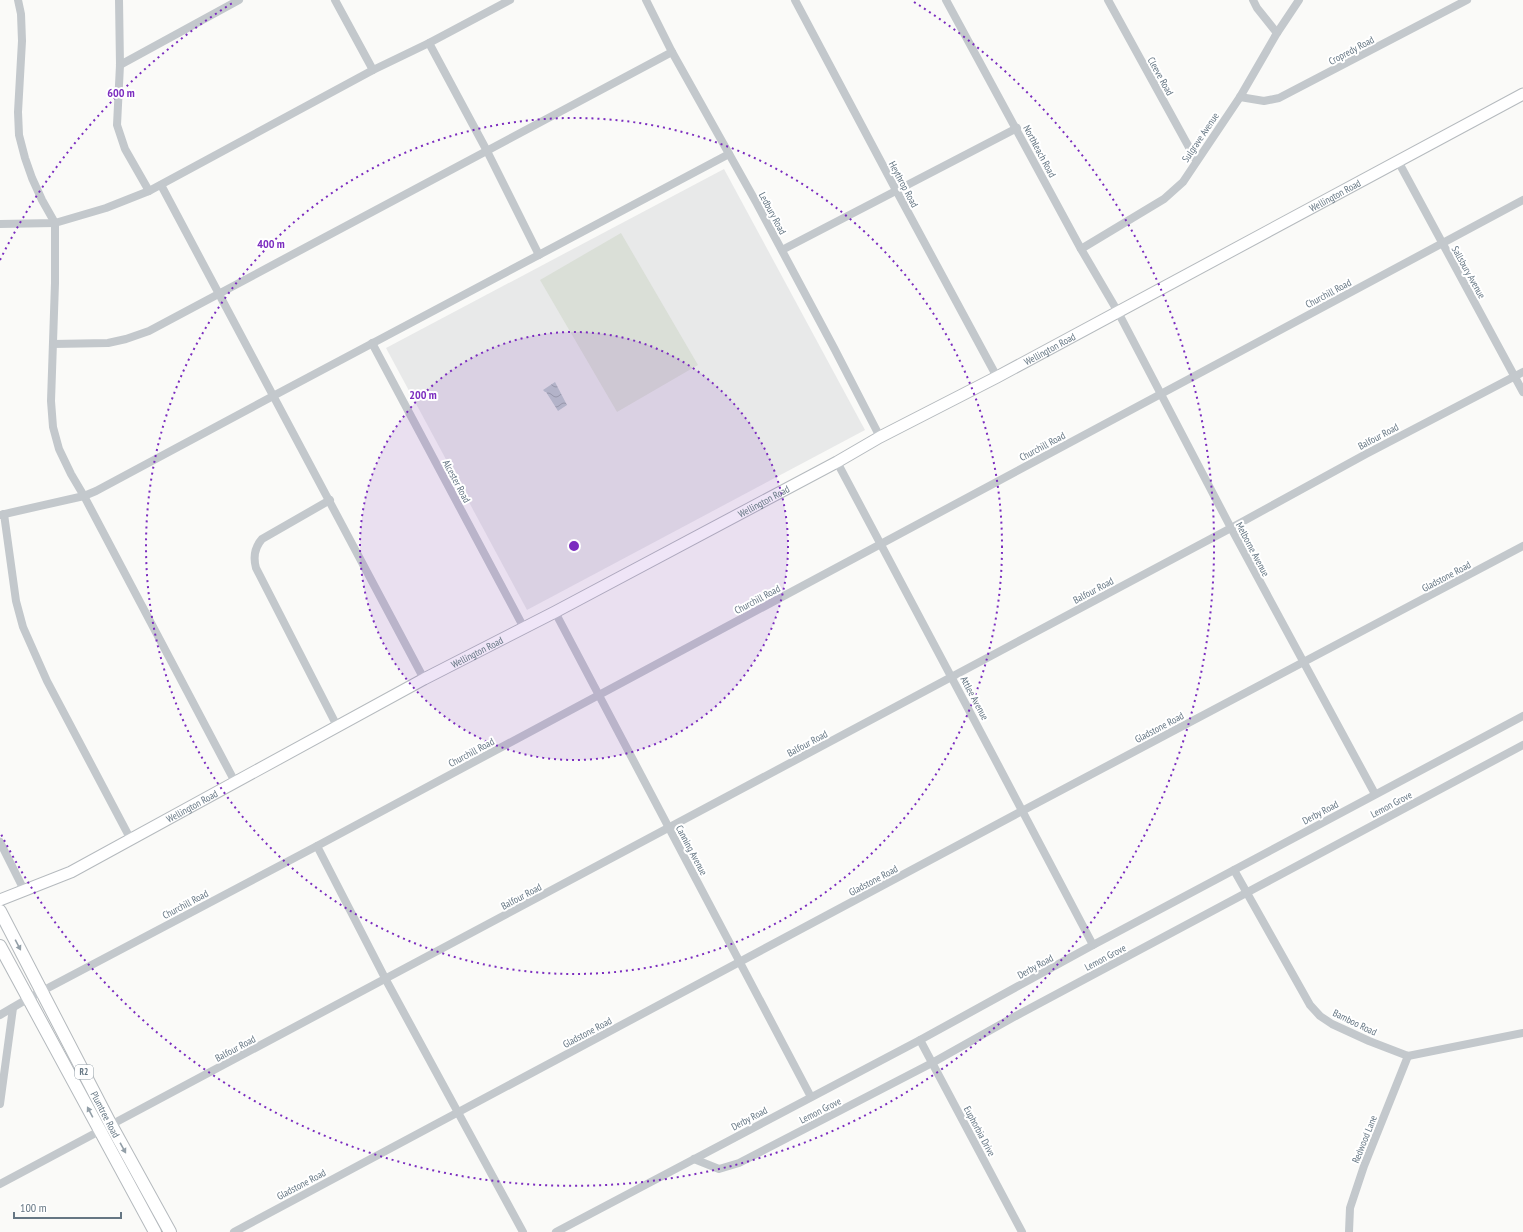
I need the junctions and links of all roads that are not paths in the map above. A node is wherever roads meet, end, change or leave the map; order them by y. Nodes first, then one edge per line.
1 (18, 0) edge
2 (119, 0) edge
3 (239, 0) edge
4 (335, 0) edge
5 (510, 0) edge
6 (646, 0) edge
7 (795, 0) edge
8 (946, 0) edge
9 (1108, 0) edge
10 (1253, 0) edge
11 (1299, 0) edge
12 (1467, 0) edge
13 (1277, 33) junction
14 (428, 43) junction
15 (672, 52) junction
16 (120, 65) junction
17 (373, 70) junction
18 (1523, 94) edge
19 (1240, 98) junction
20 (1017, 128) junction
21 (486, 151) junction
22 (729, 154) junction
23 (1196, 160) junction
24 (1398, 161) junction
25 (161, 185) junction
26 (896, 190) junction
27 (149, 191) junction
28 (1523, 200) edge
29 (55, 223) junction
30 (0, 224) edge
31 (1442, 244) junction
32 (1081, 249) junction
33 (782, 250) junction
34 (539, 255) junction
35 (220, 293) junction
36 (1118, 312) junction
37 (372, 343) junction
38 (53, 344) junction
39 (1523, 372) edge
40 (1515, 376) junction
41 (997, 377) junction
42 (1523, 392) edge
43 (1161, 394) junction
44 (274, 395) junction
45 (880, 437) junction
46 (837, 462) junction
47 (84, 496) junction
48 (330, 500) junction
49 (2, 514) edge
50 (1231, 528) junction
51 (881, 543) junction
52 (1523, 546) edge
53 (554, 612) junction
54 (524, 628) junction
55 (1303, 662) junction
56 (952, 677) junction
57 (424, 679) junction
58 (598, 695) junction
59 (1523, 716) edge
60 (337, 726) junction
61 (1523, 745) edge
62 (235, 782) junction
63 (1375, 794) junction
64 (1022, 811) junction
65 (669, 828) junction
66 (130, 838) junction
67 (0, 842) edge
68 (317, 846) junction
69 (1234, 870) junction
70 (24, 890) junction
71 (1248, 892) junction
72 (0, 900) edge
73 (0, 911) edge
74 (1093, 945) junction
75 (0, 946) edge
76 (740, 962) junction
77 (386, 980) junction
78 (42, 991) junction
79 (29, 998) junction
80 (13, 1008) junction
81 (0, 1015) edge
82 (1523, 1033) edge
83 (920, 1040) junction
84 (1408, 1056) junction
85 (932, 1063) junction
86 (811, 1097) junction
87 (0, 1104) edge
88 (458, 1112) junction
89 (111, 1125) junction
90 (100, 1132) junction
91 (694, 1159) junction
92 (0, 1184) edge
93 (155, 1232) edge
94 (170, 1232) edge
95 (234, 1232) edge
96 (523, 1232) edge
97 (556, 1232) edge
98 (1022, 1232) edge
99 (1349, 1232) edge

1 - 29 street
2 - 16 street
3 - 16 street
4 - 17 street
5 - 14 street
6 - 15 street, Ledbury Road
7 - 26 street, Heythrop Road
8 - 20 street, Northleach Road
9 - 23 street, Cleeve Road
10 - 13 street
11 - 13 street, Sulgrave Avenue
12 - 19 street, Cropredy Road
13 - 19 street, Sulgrave Avenue
14 - 17 street
14 - 21 street
15 - 21 street
15 - 22 street, Ledbury Road
16 - 27 street
17 - 25 street
18 - 24 main road, Wellington Road
19 - 23 street, Sulgrave Avenue
20 - 26 street
20 - 32 street, Northleach Road
21 - 34 street
21 - 35 street
22 - 33 street, Ledbury Road
22 - 34 street
23 - 32 street, Sulgrave Avenue
24 - 31 street, Sallsbury Avenue
24 - 36 main road, Wellington Road
25 - 27 street
25 - 35 street
26 - 33 street
26 - 41 street, Heythrop Road
27 - 29 street
28 - 31 street, Churchill Road
29 - 30 street
29 - 38 street
31 - 40 street, Sallsbury Avenue
31 - 43 street, Churchill Road
32 - 36 street, Northleach Road
33 - 45 street, Ledbury Road
34 - 37 street
35 - 38 street
35 - 44 street
36 - 41 main road, Wellington Road
36 - 43 street, Melborne Avenue
37 - 44 street
37 - 54 street, Alcester Road
38 - 47 street
39 - 40 street, Balfour Road
40 - 42 street, Sallsbury Avenue
40 - 50 street, Balfour Road
41 - 45 main road, Wellington Road
43 - 50 street, Melborne Avenue
43 - 51 street, Churchill Road
44 - 47 street
44 - 48 street
45 - 46 main road, Wellington Road
46 - 51 street, Attlee Avenue
46 - 53 main road, Wellington Road
47 - 49 street
47 - 62 street
48 - 57 street
48 - 60 street
49 - 66 street
50 - 55 street, Melborne Avenue
50 - 56 street, Balfour Road
51 - 56 street, Attlee Avenue
51 - 58 street, Churchill Road
52 - 55 street, Gladstone Road
53 - 54 main road, Wellington Road
53 - 58 street, Canning Avenue
54 - 57 main road, Wellington Road
55 - 63 street, Melborne Avenue
55 - 64 street, Gladstone Road
56 - 64 street, Attlee Avenue
56 - 65 street, Balfour Road
57 - 60 main road, Wellington Road
58 - 65 street, Canning Avenue
58 - 68 street, Churchill Road
59 - 63 street, Derby Road
60 - 62 main road, Wellington Road
61 - 71 street, Lemon Grove
62 - 66 main road, Wellington Road
63 - 69 street, Derby Road
64 - 74 street, Attlee Avenue
64 - 76 street, Gladstone Road
65 - 76 street, Canning Avenue
65 - 77 street, Balfour Road
66 - 70 main road, Wellington Road
67 - 70 street
68 - 77 street
68 - 78 street, Churchill Road
69 - 71 street, Bamboo Road
69 - 74 street, Derby Road
70 - 72 main road, Wellington Road
71 - 84 street, Bamboo Road
71 - 85 street, Lemon Grove
73 -> 78 highway, Plumtree Road / R2
74 - 83 street, Derby Road
75 - 79 highway, Plumtree Road / R2
76 - 86 street, Canning Avenue
76 - 88 street, Gladstone Road
77 - 88 street
77 - 89 street, Balfour Road
78 - 79 street, Churchill Road
78 - 89 highway, Plumtree Road / R2
79 - 80 street, Churchill Road
90 -> 79 highway, Plumtree Road / R2
80 - 81 street, Churchill Road
80 - 87 street
82 - 84 street
83 - 85 street, Euphorbia Drive
83 - 86 street, Derby Road
84 - 99 street, Redwood Lane
85 - 91 street, Lemon Grove
85 - 98 street, Euphorbia Drive
86 - 91 street, Derby Road
88 - 95 street, Gladstone Road
88 - 96 street
89 - 90 street, Balfour Road
89 -> 94 highway, Plumtree Road / R2
90 - 92 street, Balfour Road
90 - 93 highway, Plumtree Road / R2
91 - 97 street, Derby Road

